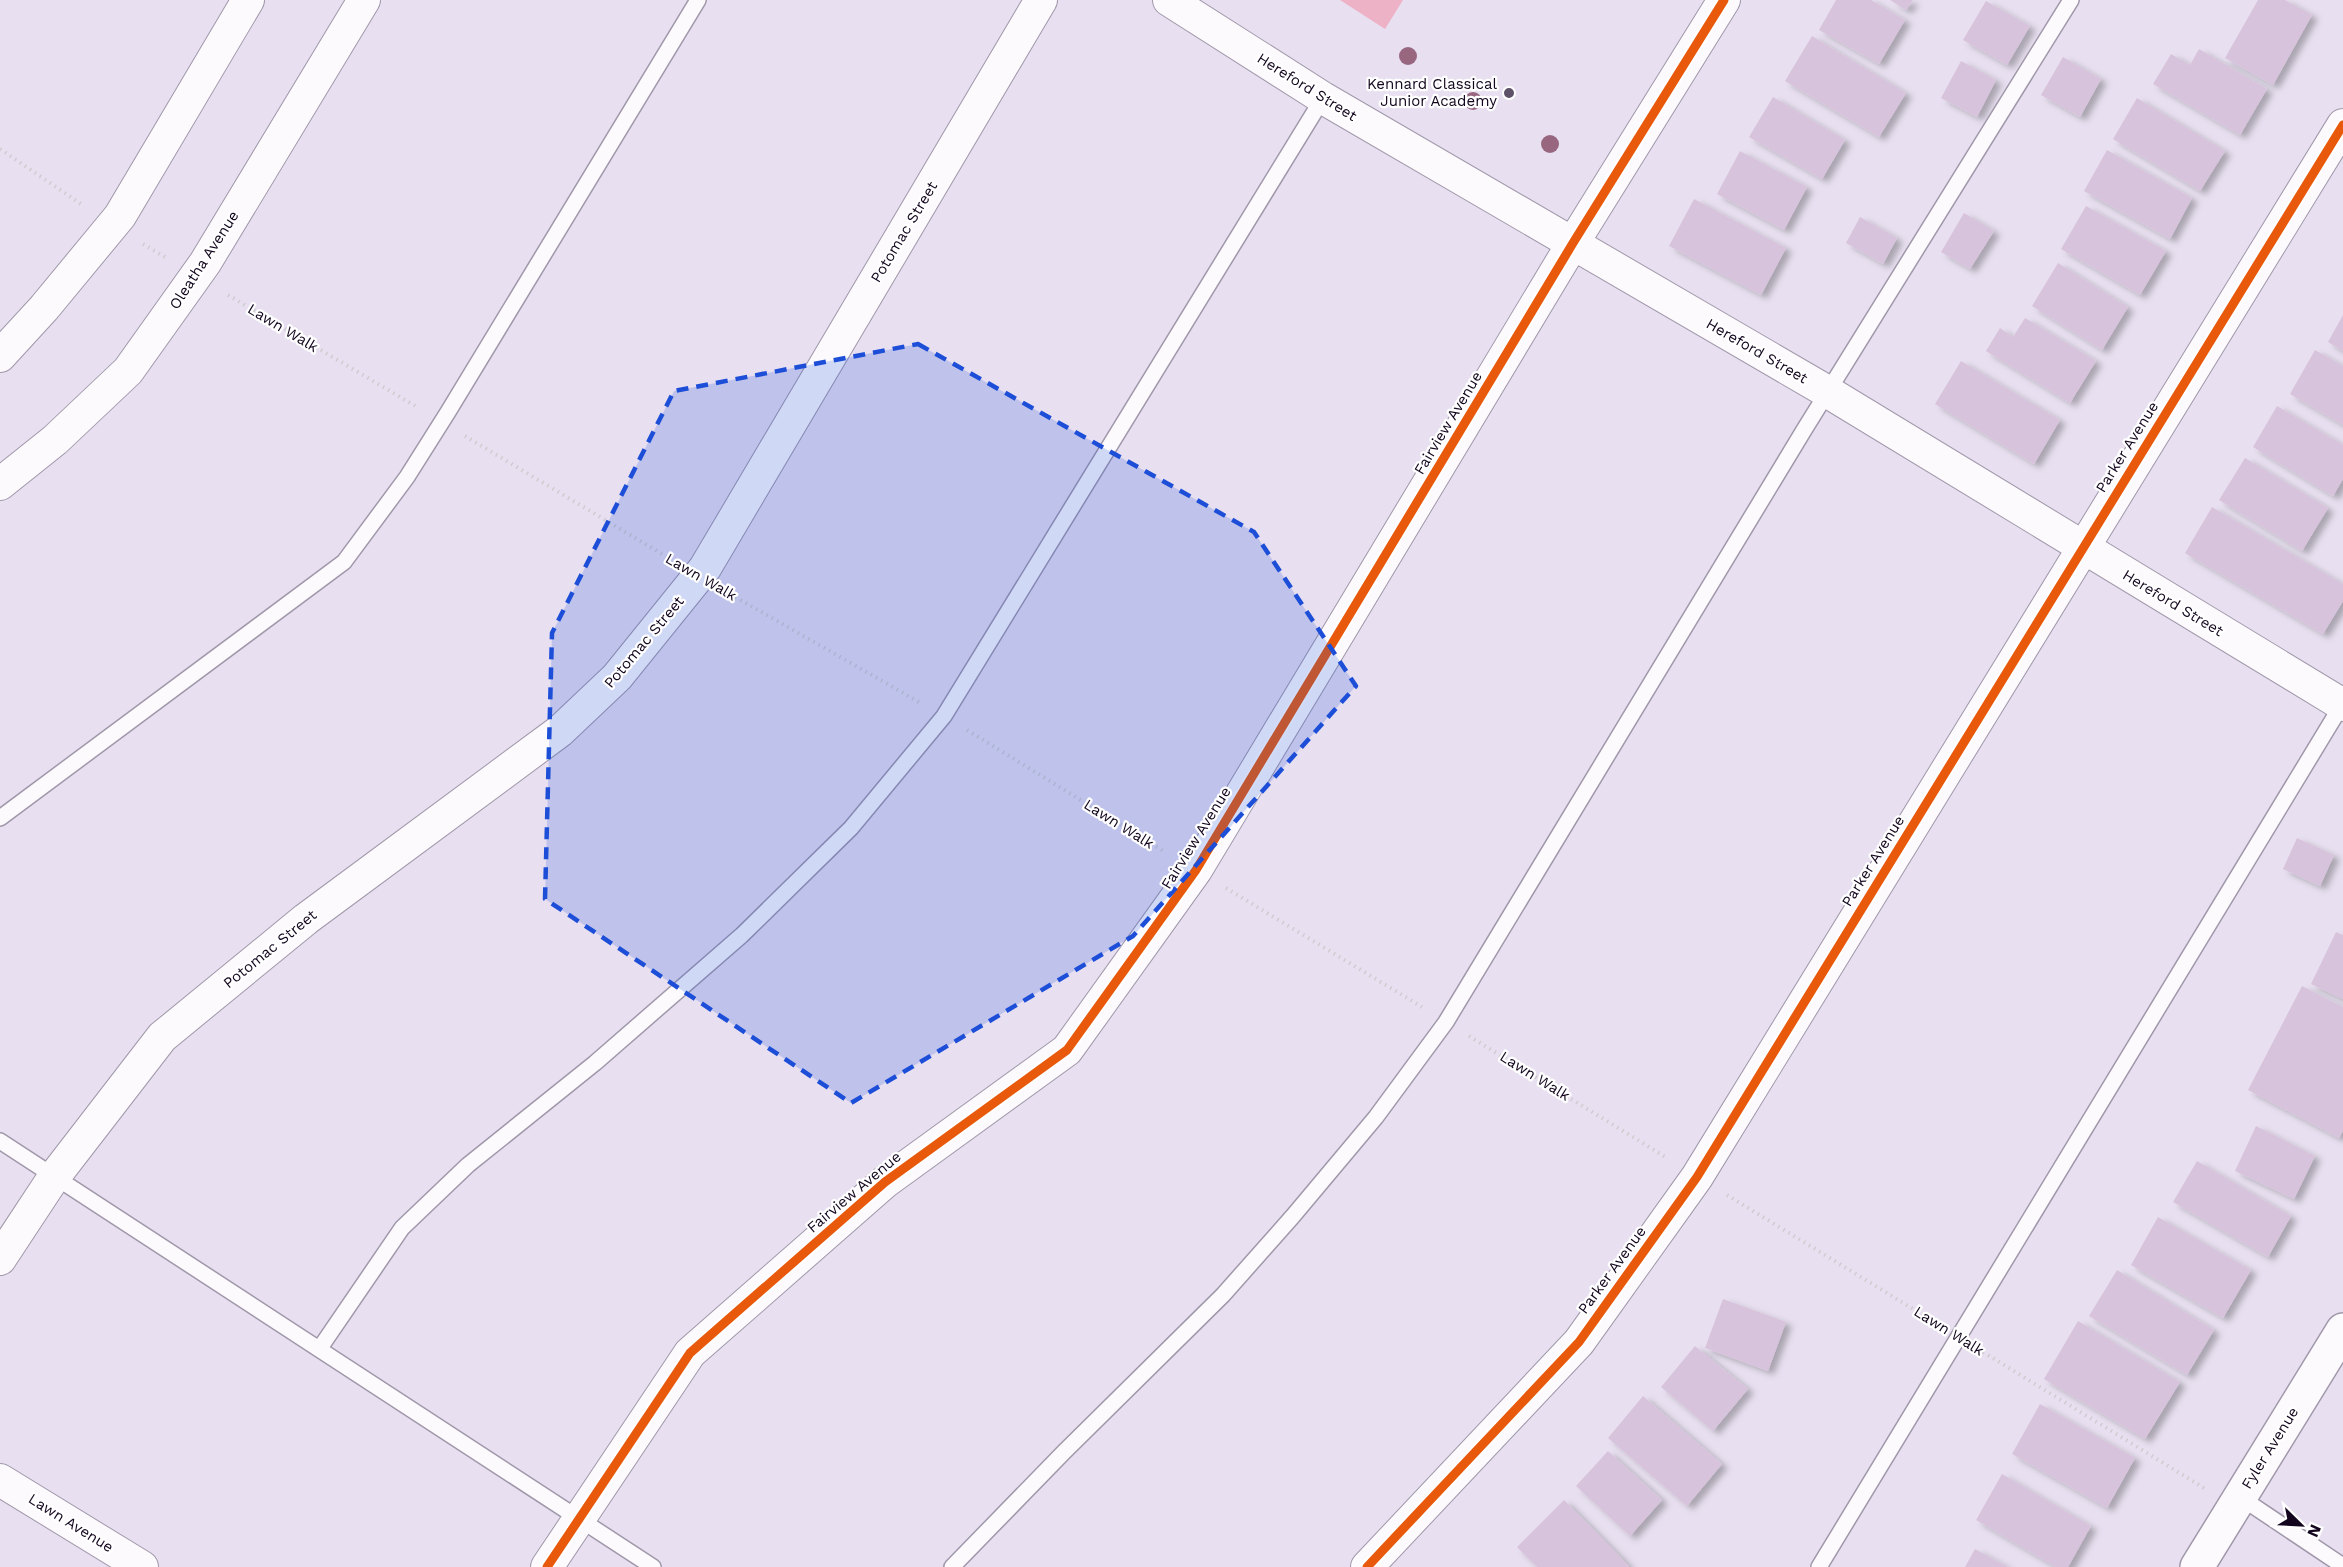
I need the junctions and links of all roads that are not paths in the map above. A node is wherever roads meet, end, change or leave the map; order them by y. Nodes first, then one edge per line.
1 (248, 0) edge
2 (364, 0) edge
3 (698, 0) edge
4 (1041, 0) edge
5 (1169, 0) edge
6 (1724, 0) edge
7 (2072, 0) edge
8 (1323, 98) junction
9 (2343, 124) edge
10 (1573, 243) junction
11 (0, 357) edge
12 (1828, 392) junction
13 (0, 484) edge
14 (2082, 549) junction
15 (2343, 704) edge
16 (0, 819) edge
17 (0, 1141) edge
18 (54, 1177) junction
19 (0, 1259) edge
20 (2343, 1330) edge
21 (320, 1348) junction
22 (0, 1480) edge
23 (2237, 1502) junction
24 (578, 1519) junction
25 (2343, 1566) edge
26 (142, 1567) edge
27 (547, 1567) edge
28 (653, 1567) edge
29 (952, 1567) edge
30 (1367, 1567) edge
31 (1819, 1567) edge
32 (2197, 1567) edge

1 - 11 street
2 - 13 street, Oleatha Avenue
3 - 16 lane
4 - 18 street, Potomac Street
5 - 8 street, Hereford Street
6 - 10 street, Fairview Avenue
7 - 12 lane
8 - 10 street, Hereford Street
8 - 21 lane
9 - 14 street, Parker Avenue
10 - 12 street, Hereford Street
10 - 24 street, Fairview Avenue
12 - 14 street, Hereford Street
12 - 29 lane
14 - 15 street, Hereford Street
14 - 30 street, Parker Avenue
15 - 31 lane
17 - 18 lane
18 - 19 street, Potomac Street
18 - 21 lane
20 - 23 street, Fyler Avenue
21 - 24 lane
22 - 26 street, Lawn Avenue
23 - 25 lane
23 - 32 street, Fyler Avenue
24 - 27 street, Fairview Avenue
24 - 28 lane

